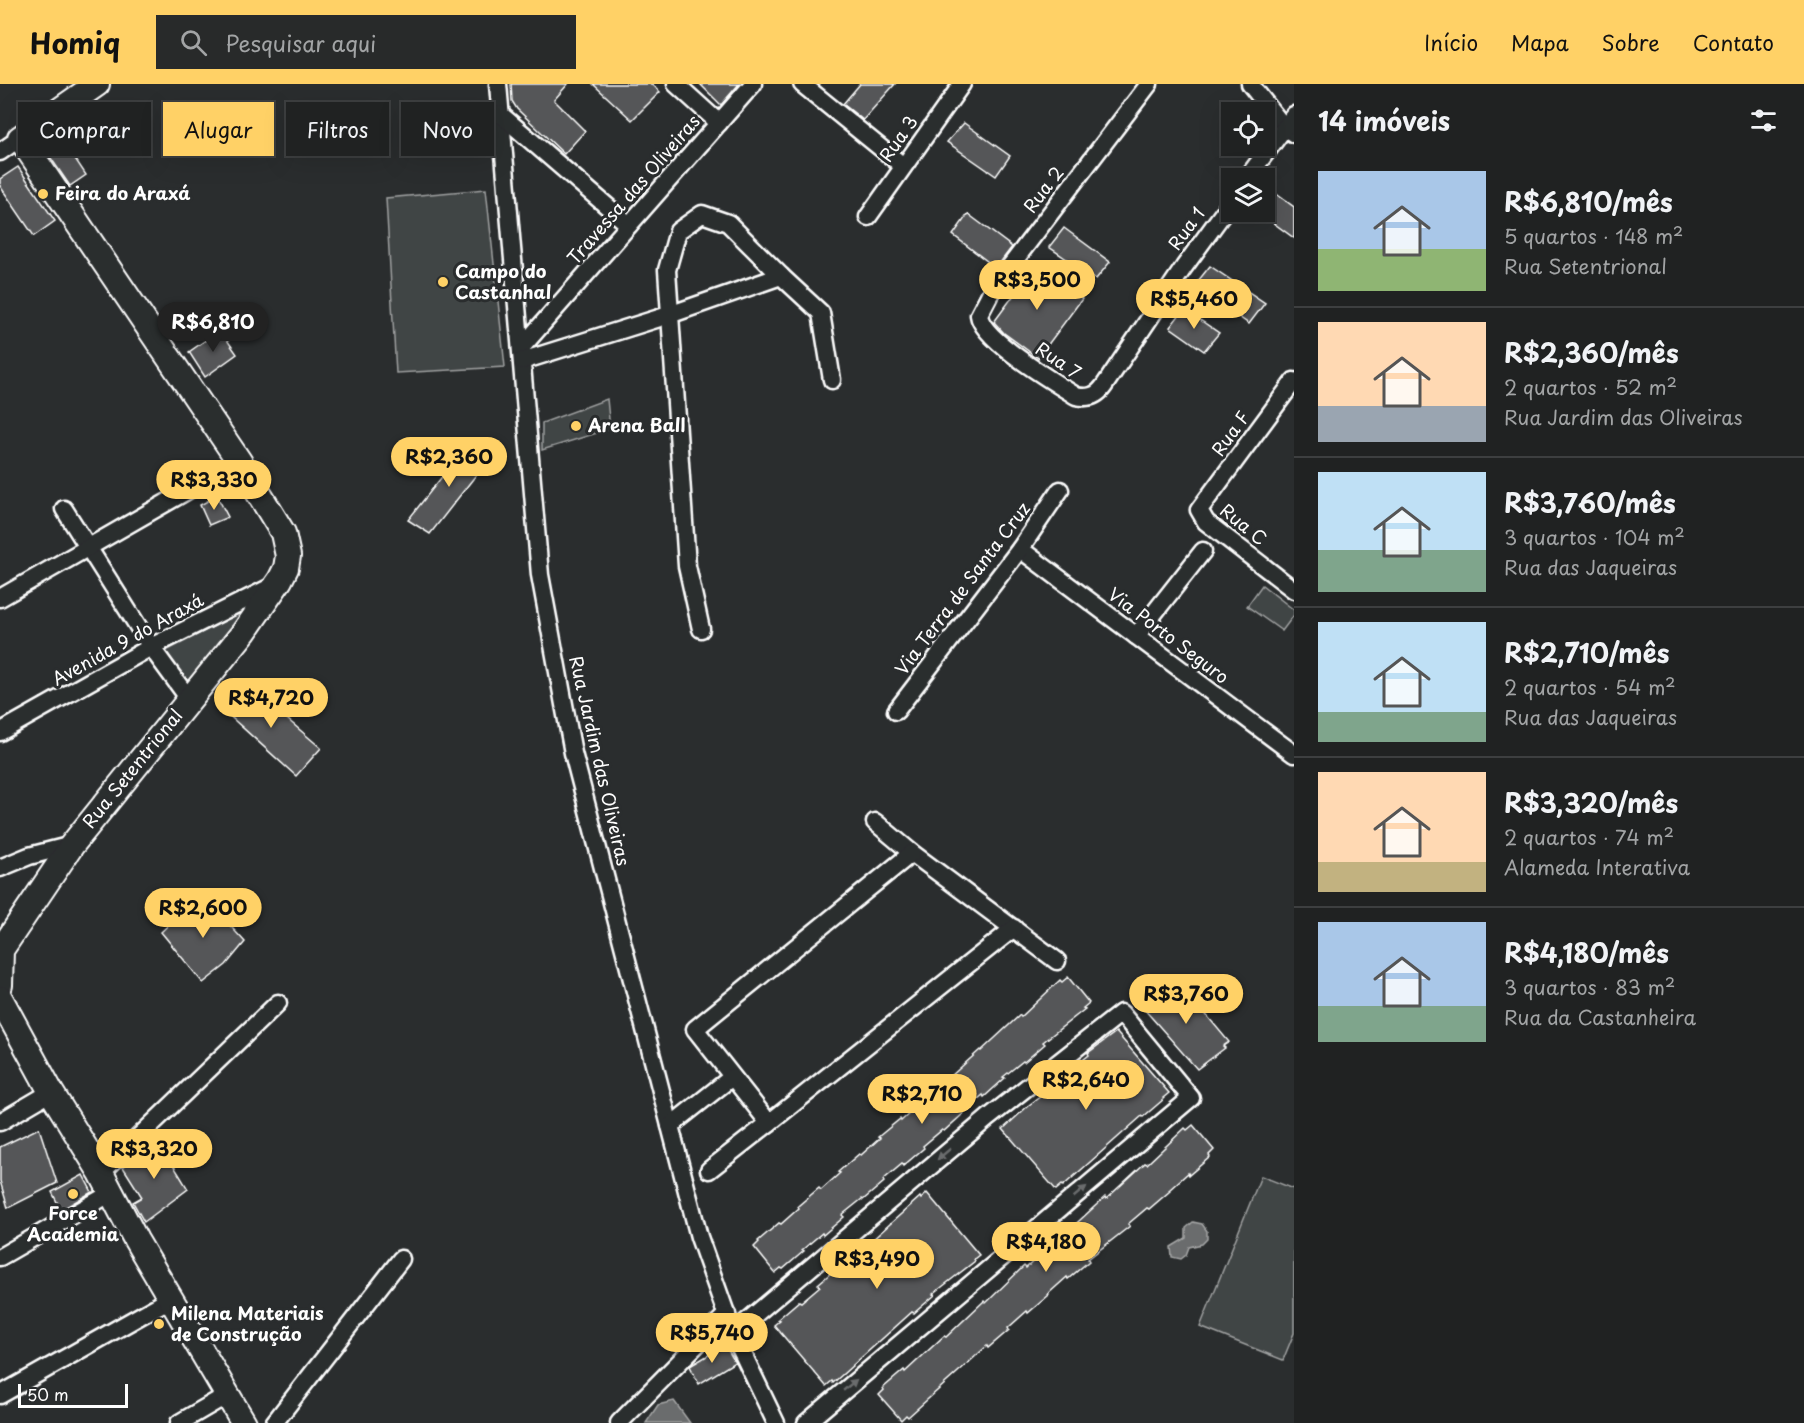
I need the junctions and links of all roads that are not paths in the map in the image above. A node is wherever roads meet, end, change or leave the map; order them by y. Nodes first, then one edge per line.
1 (97, 84) edge
2 (498, 84) edge
3 (676, 84) edge
4 (753, 84) edge
5 (802, 84) edge
6 (962, 84) edge
7 (1149, 84) edge
8 (1250, 84) edge
9 (71, 102) edge
10 (501, 114) junction
11 (719, 123) junction
12 (1291, 125) edge
13 (18, 139) edge
14 (0, 152) edge
15 (32, 156) edge
16 (903, 166) junction
17 (1255, 168) edge
18 (1221, 216) edge
19 (868, 217) dead end
20 (629, 225) junction
21 (781, 276) junction
22 (669, 315) junction
23 (981, 323) joint
24 (522, 354) junction
25 (832, 380) dead end
26 (1294, 381) edge
27 (1091, 397) joint
28 (239, 461) junction
29 (1060, 490) dead end
30 (64, 509) dead end
31 (1199, 510) joint
32 (89, 549) junction
33 (1020, 549) junction
34 (1203, 551) dead end
35 (276, 585) junction
36 (1294, 590) edge
37 (0, 598) edge
38 (701, 629) dead end
39 (1136, 636) junction
40 (151, 647) junction
41 (189, 699) junction
42 (896, 711) dead end
43 (0, 732) edge
44 (1294, 754) edge
45 (875, 822) dead end
46 (72, 845) junction
47 (912, 853) junction
48 (0, 868) edge
49 (1014, 928) junction
50 (1057, 961) dead end
51 (0, 985) edge
52 (0, 998) edge
53 (278, 1003) dead end
54 (732, 1077) junction
55 (51, 1092) junction
56 (0, 1122) edge
57 (769, 1123) junction
58 (670, 1126) junction
59 (709, 1170) dead end
60 (106, 1183) junction
61 (0, 1257) edge
62 (401, 1259) dead end
63 (170, 1299) junction
64 (727, 1314) junction
65 (734, 1333) junction
66 (0, 1395) edge
67 (227, 1395) junction
68 (179, 1423) edge
69 (244, 1423) edge
70 (274, 1423) edge
71 (619, 1423) edge
72 (776, 1423) edge
73 (806, 1423) edge

1 - 9 street
2 - 10 street, Rua Jardim das Oliveiras
3 - 11 street
4 - 11 street, Travessa das Oliveiras
5 - 16 street
6 - 16 street, Rua 3
7 - 23 street, Rua 2
8 - 12 street
10 - 20 street
10 - 24 street, Rua Jardim das Oliveiras
11 - 20 street, Travessa das Oliveiras
12 - 17 street
13 - 14 street
15 - 28 street, Rua Setentrional
16 - 19 street, Rua 3
18 - 27 street, Rua 1
20 - 24 street, Travessa das Oliveiras
21 - 22 street
21 - 22 street
21 - 25 street
22 - 24 street
22 - 38 street
23 - 27 street, Rua 7
24 - 58 street, Rua Jardim das Oliveiras
26 - 31 street, Rua F
28 - 32 street
28 - 35 street, Rua Setentrional
29 - 33 street, Via Terra de Santa Cruz
30 - 32 street
31 - 36 street, Rua C
32 - 37 street
32 - 40 street
33 - 39 street, Via Porto Seguro
33 - 42 street, Via Terra de Santa Cruz
34 - 39 street
35 - 40 street, Avenida 9 do Araxá
35 - 41 street, Rua Setentrional
39 - 44 street, Via Porto Seguro
40 - 41 street
40 - 43 street, Avenida 9 do Araxá
41 - 46 street, Rua Setentrional
45 - 47 street
46 - 48 street
46 - 51 street, Rua Setentrional
47 - 49 street
47 - 54 street
49 - 50 street
49 - 57 street
52 - 55 street
53 - 60 street
54 - 57 street
54 - 58 street
55 - 56 street
55 - 60 street
57 - 59 street
58 - 64 street, Rua Jardim das Oliveiras
60 - 61 street
60 - 63 street
62 - 70 street
63 - 66 street
63 - 67 street
64 - 65 street, Rua Jardim das Oliveiras
64 - 71 street
65 - 72 street, Rua Jardim das Oliveiras
73 -> 65 street
67 - 68 street
67 - 69 street

